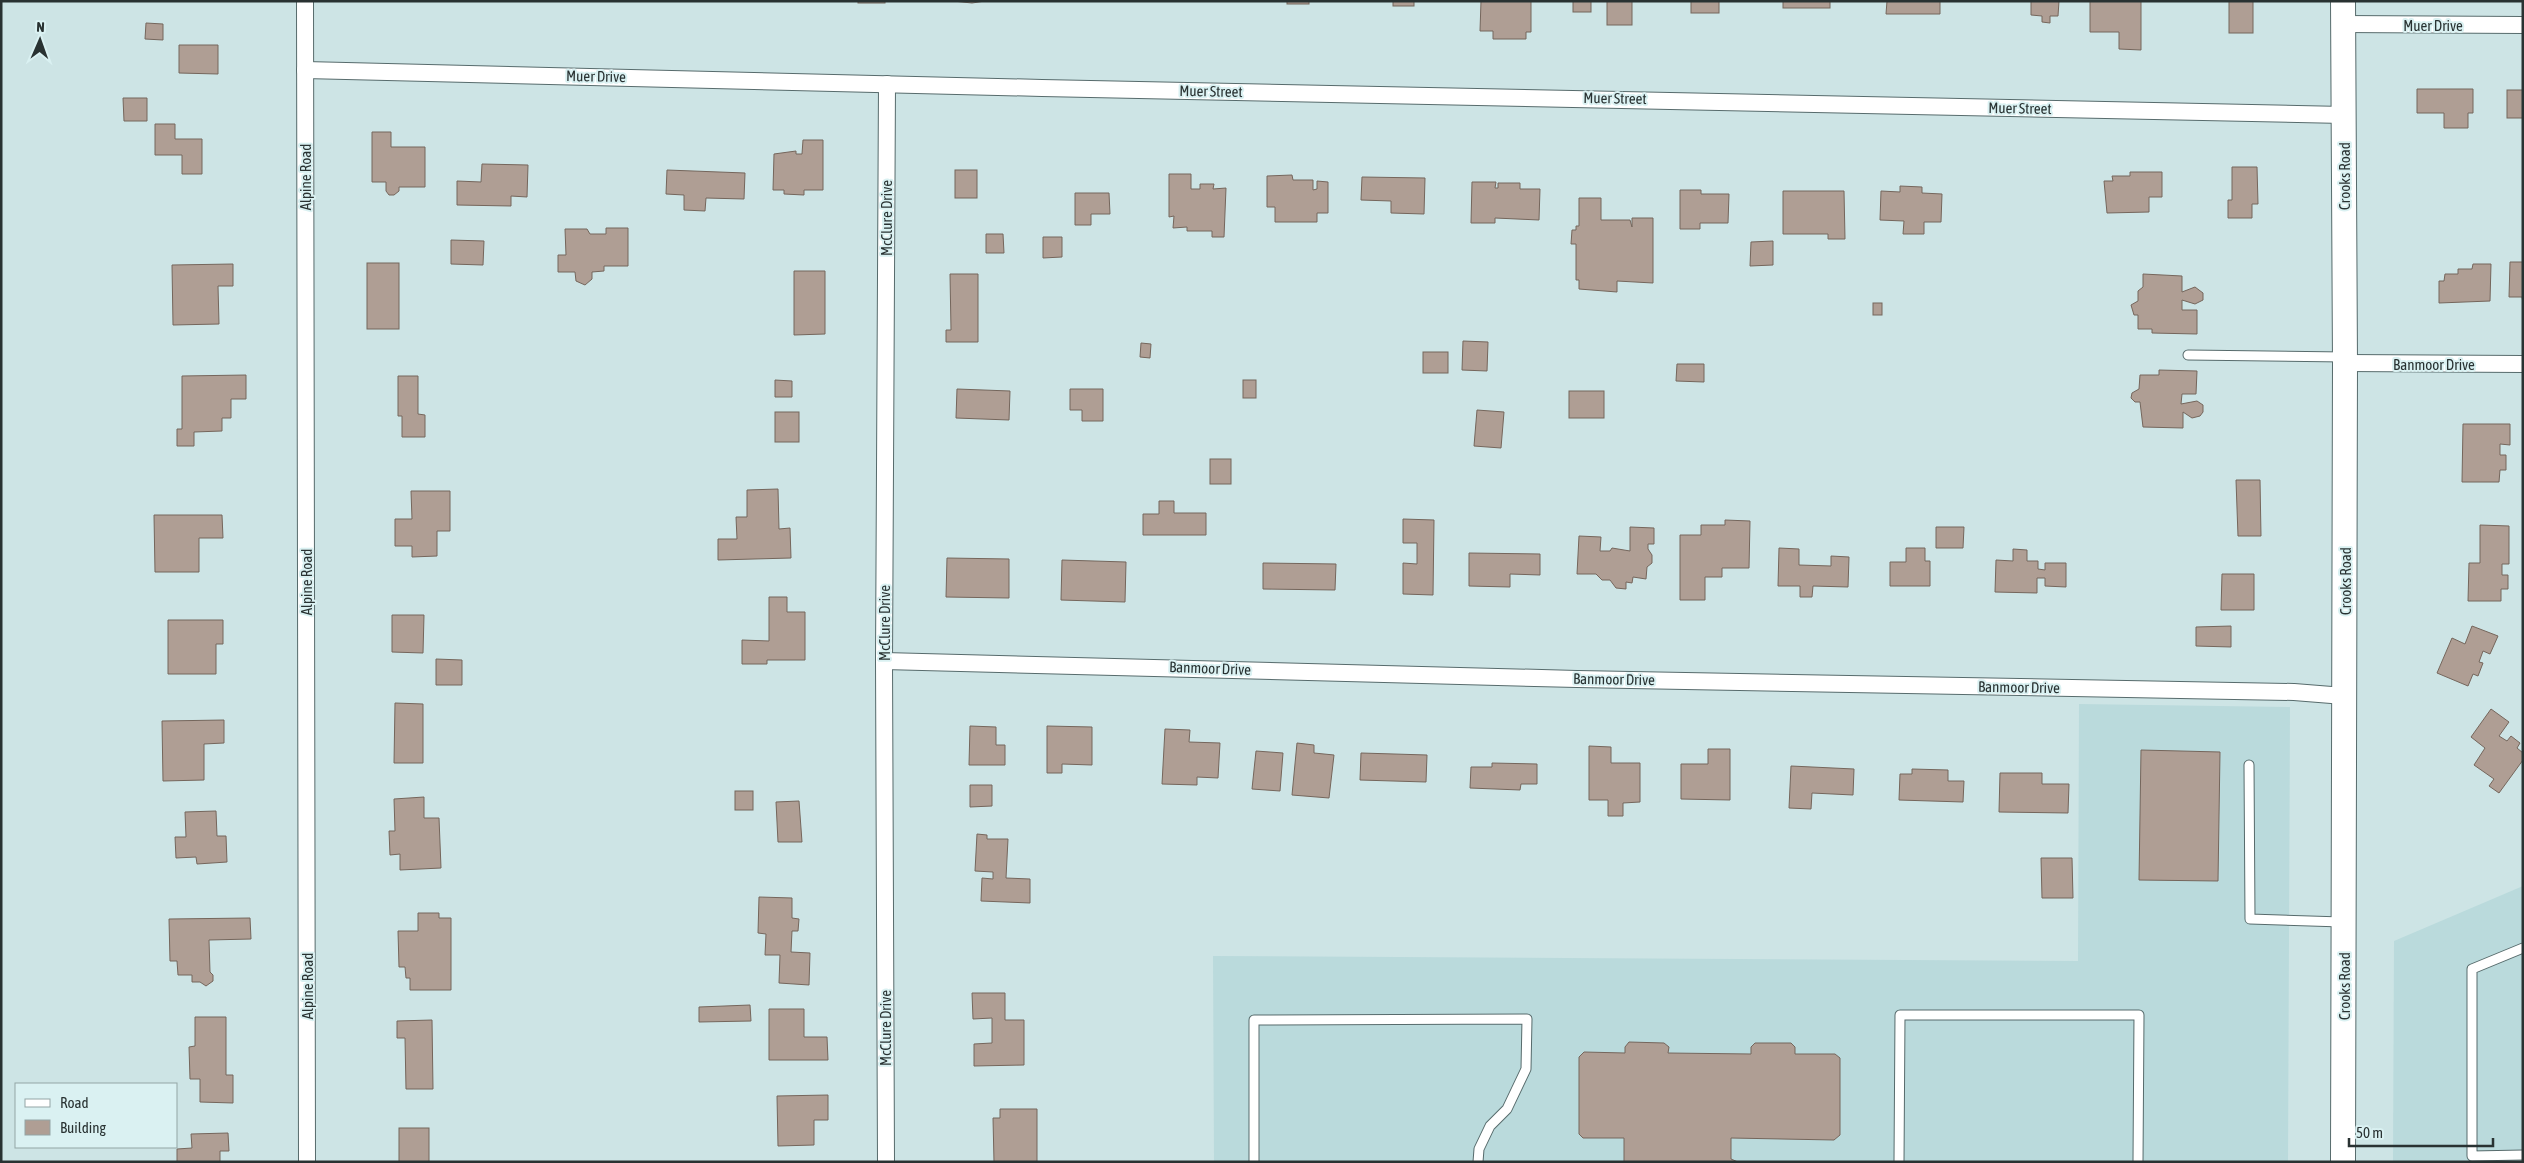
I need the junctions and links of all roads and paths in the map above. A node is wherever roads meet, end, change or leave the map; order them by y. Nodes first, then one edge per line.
1 (305, 1) edge
2 (2343, 13) edge
3 (2523, 25) edge
4 (305, 70) junction
5 (887, 84) junction
6 (2344, 115) junction
7 (2188, 354) dead end
8 (2345, 360) junction
9 (2523, 364) edge
10 (884, 660) junction
11 (2344, 696) junction
12 (2249, 765) dead end
13 (2345, 922) junction
14 (2523, 948) edge
15 (2523, 1156) edge
16 (307, 1162) edge
17 (886, 1162) edge
18 (1254, 1162) edge
19 (1478, 1162) edge
20 (1899, 1162) edge
21 (2138, 1162) edge
22 (2343, 1162) edge

1 - 4 street, Alpine Road
2 - 3 street, Muer Drive
2 - 6 main road, Crooks Road
4 - 5 street, Muer Drive
4 - 16 street, Alpine Road
5 - 6 street, Muer Street
5 - 10 street, McClure Drive
6 - 8 main road, Crooks Road
7 - 8 lane
8 - 9 street, Banmoor Drive
8 - 11 main road, Crooks Road
10 - 11 street, Banmoor Drive
10 - 17 street, McClure Drive
11 - 13 main road, Crooks Road
12 - 13 lane
13 - 22 main road, Crooks Road
14 - 15 lane
18 - 19 lane
20 - 21 lane

